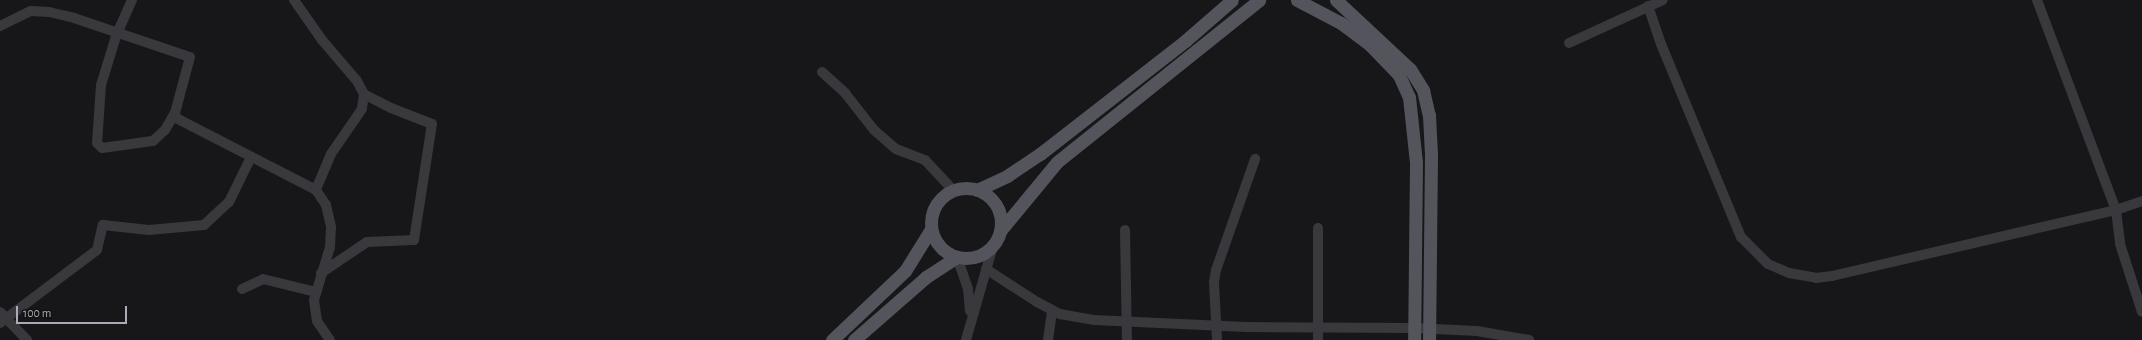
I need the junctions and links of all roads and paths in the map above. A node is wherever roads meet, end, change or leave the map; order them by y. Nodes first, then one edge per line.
1 (132, 0) edge
2 (294, 0) edge
3 (1232, 0) edge
4 (1259, 0) edge
5 (1297, 0) edge
6 (1336, 0) edge
7 (1663, 0) edge
8 (2037, 0) edge
9 (1648, 6) junction
10 (0, 26) edge
11 (117, 33) junction
12 (1570, 42) dead end
13 (822, 72) dead end
14 (364, 94) junction
15 (175, 113) junction
16 (251, 157) junction
17 (1255, 158) dead end
18 (316, 190) junction
19 (953, 190) junction
20 (977, 190) junction
21 (2142, 201) edge
22 (2116, 210) junction
23 (1318, 228) dead end
24 (931, 229) junction
25 (1125, 230) dead end
26 (1000, 231) junction
27 (993, 246) junction
28 (957, 257) junction
29 (986, 269) junction
30 (321, 273) junction
31 (242, 289) dead end
32 (316, 292) junction
33 (1052, 310) junction
34 (2142, 312) edge
35 (2, 318) edge
36 (1127, 322) junction
37 (969, 325) junction
38 (1217, 326) junction
39 (1318, 327) junction
40 (1414, 334) edge
41 (1429, 335) edge
42 (26, 340) edge
43 (330, 340) edge
44 (832, 340) edge
45 (854, 340) edge
46 (966, 340) edge
47 (1048, 340) edge
48 (1127, 340) edge
49 (1217, 340) edge
50 (1318, 340) edge
51 (1529, 340) edge

1 - 11 street
2 - 14 street
3 - 20 main road
4 - 26 main road
5 - 40 main road
6 - 41 main road
7 - 9 street
8 - 22 street
9 - 12 street
9 - 22 street
10 - 11 street
11 - 15 street
11 - 15 street
13 - 19 street
14 - 18 street
14 - 30 street
15 - 16 street
16 - 18 street
16 - 35 street
17 - 38 street
18 - 30 street
19 - 20 main road
19 - 24 main road
20 - 26 main road
21 - 22 street
22 - 34 street
23 - 39 street
24 - 28 main road
24 - 44 main road
25 - 36 street
26 - 27 main road
27 - 28 main road
27 - 29 street
28 - 37 street
28 - 45 main road
29 - 33 street
29 - 37 street
30 - 32 street
31 - 32 street
32 - 43 street
33 - 36 street
33 - 47 street
35 - 42 street
36 - 38 street
36 - 48 street
37 - 46 street
38 - 39 street
38 - 49 street
39 - 40 street
39 - 50 street
40 - 41 street
41 - 51 street

